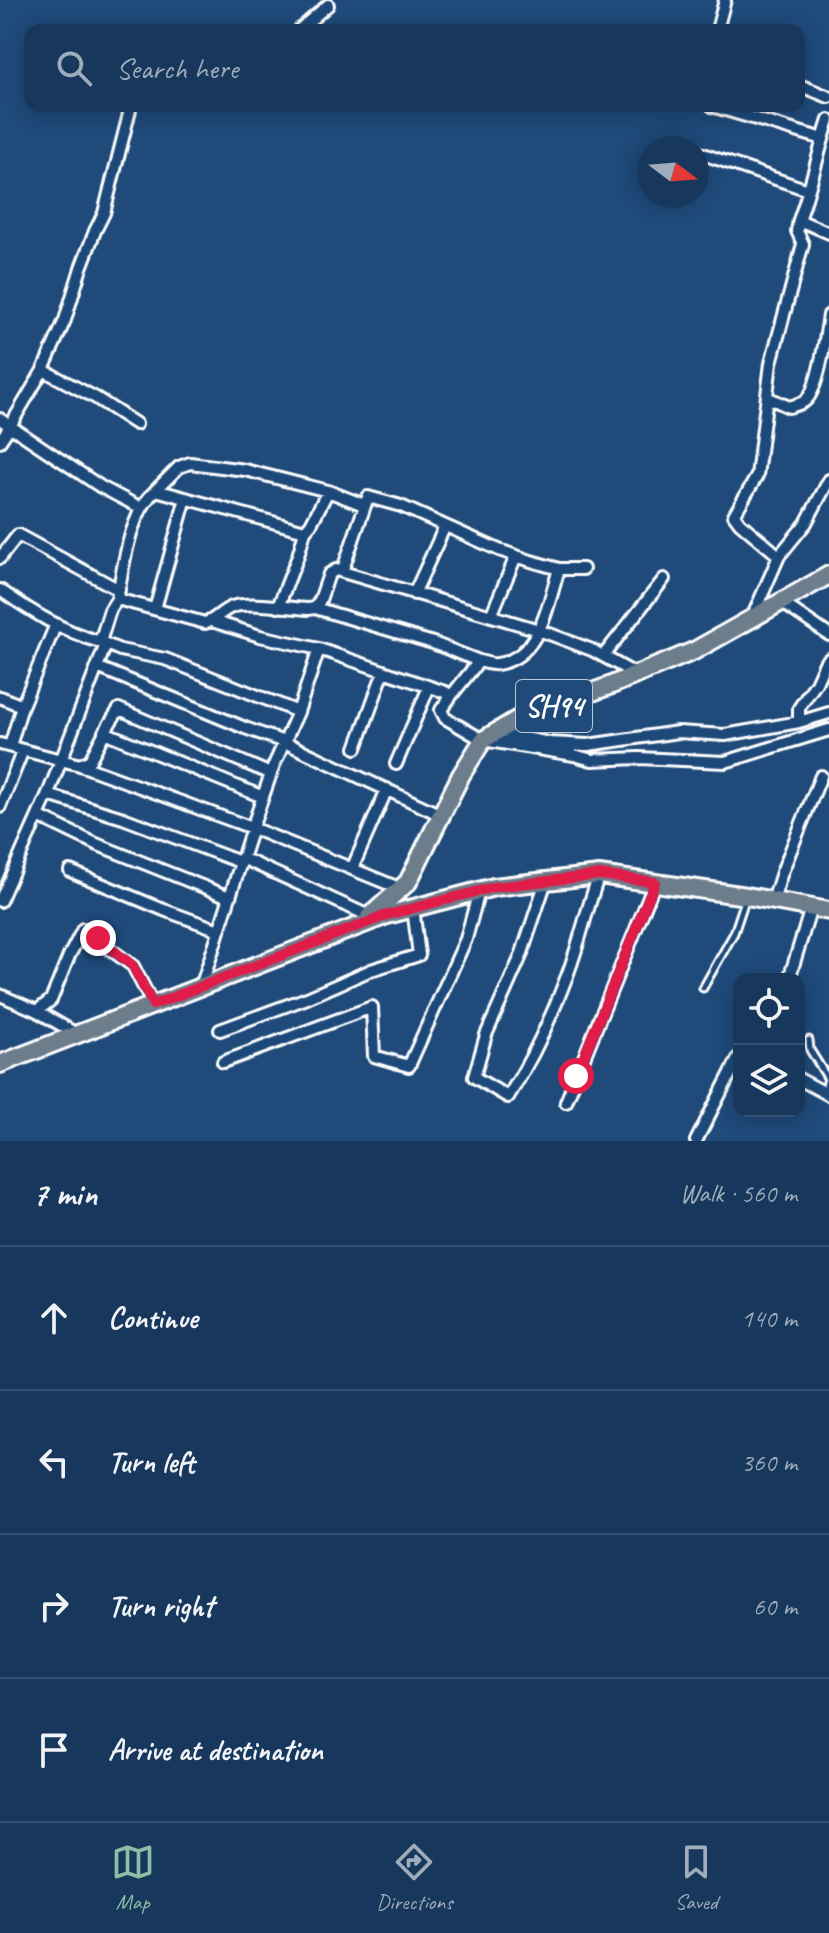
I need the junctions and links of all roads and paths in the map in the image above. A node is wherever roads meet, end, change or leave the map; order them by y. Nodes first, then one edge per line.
1 (725, 0) edge
2 (328, 5) dead end
3 (306, 24) edge
4 (719, 24) edge
5 (805, 87) edge
6 (829, 97) edge
7 (129, 112) edge
8 (732, 112) edge
9 (829, 120) edge
10 (823, 139) junction
11 (709, 156) edge
12 (808, 190) junction
13 (799, 220) junction
14 (829, 233) edge
15 (829, 315) edge
16 (827, 337) edge
17 (43, 370) junction
18 (767, 397) junction
19 (0, 419) edge
20 (136, 424) dead end
21 (10, 426) junction
22 (0, 441) edge
23 (829, 480) edge
24 (156, 490) junction
25 (328, 491) junction
26 (186, 498) junction
27 (364, 505) junction
28 (141, 508) junction
29 (445, 526) junction
30 (305, 531) junction
31 (516, 556) junction
32 (779, 556) junction
33 (0, 558) edge
34 (559, 569) junction
35 (583, 569) dead end
36 (342, 572) junction
37 (829, 575) edge
38 (664, 579) dead end
39 (0, 590) edge
40 (118, 594) junction
41 (414, 594) junction
42 (781, 602) junction
43 (278, 607) junction
44 (315, 608) junction
45 (155, 609) junction
46 (491, 616) junction
47 (752, 618) junction
48 (212, 621) junction
49 (56, 624) junction
50 (539, 630) junction
51 (829, 635) edge
52 (103, 643) junction
53 (319, 649) junction
54 (603, 656) junction
55 (829, 659) edge
56 (479, 661) junction
57 (97, 667) junction
58 (384, 671) junction
59 (637, 675) junction
60 (429, 687) junction
61 (451, 696) junction
62 (0, 697) edge
63 (22, 706) junction
64 (298, 712) junction
65 (829, 713) edge
66 (799, 722) junction
67 (829, 730) edge
68 (104, 732) junction
69 (816, 734) junction
70 (490, 736) junction
71 (829, 741) edge
72 (284, 742) junction
73 (5, 745) edge
74 (356, 748) dead end
75 (23, 750) junction
76 (60, 760) junction
77 (396, 764) dead end
78 (80, 765) junction
79 (271, 774) junction
80 (821, 776) dead end
81 (387, 789) junction
82 (48, 795) junction
83 (263, 797) junction
84 (0, 807) edge
85 (441, 815) junction
86 (38, 816) junction
87 (252, 828) junction
88 (241, 860) junction
89 (352, 869) junction
90 (70, 871) dead end
91 (599, 875) junction
92 (546, 881) junction
93 (655, 882) junction
94 (401, 889) junction
95 (479, 891) junction
96 (747, 896) junction
97 (229, 897) junction
98 (0, 901) edge
99 (773, 901) junction
100 (413, 908) junction
101 (811, 908) junction
102 (829, 911) edge
103 (364, 921) junction
104 (219, 930) junction
105 (791, 973) edge
106 (201, 987) junction
107 (703, 988) dead end
108 (0, 995) edge
109 (153, 1005) junction
110 (37, 1011) junction
111 (220, 1030) dead end
112 (82, 1033) junction
113 (809, 1040) dead end
114 (223, 1062) dead end
115 (0, 1064) edge
116 (733, 1069) edge
117 (805, 1082) edge
118 (826, 1093) edge
119 (566, 1102) dead end
120 (696, 1141) edge

1 - 4 street
2 - 3 street
5 - 6 street
7 - 17 street
8 - 10 street
9 - 10 street
10 - 12 street
11 - 12 street
12 - 13 street
13 - 14 street
13 - 18 street
15 - 16 street
16 - 18 street
17 - 20 street
17 - 21 street
18 - 32 street
19 - 21 street
21 - 22 street
21 - 28 street
23 - 32 street
24 - 25 street
24 - 26 street
24 - 28 street
25 - 27 street
25 - 30 street
26 - 30 street
26 - 45 street
27 - 29 street
27 - 36 street
28 - 40 street
29 - 31 street
29 - 41 street
30 - 43 street
31 - 34 street
31 - 46 street
32 - 47 street
33 - 40 street
34 - 35 street
34 - 50 street
36 - 41 street
36 - 44 street
37 - 42 main road, SH94
38 - 54 street
39 - 49 street
40 - 45 street
40 - 52 street
41 - 46 street
42 - 47 main road, SH94
42 - 51 street
43 - 44 street
43 - 48 street
44 - 56 street
45 - 48 street
46 - 50 street
47 - 59 main road, SH94
48 - 53 street
49 - 52 street
49 - 63 street
50 - 54 street
50 - 56 street
52 - 57 street
52 - 64 street
53 - 58 street
53 - 64 street
54 - 59 street
55 - 66 street
56 - 61 street
57 - 72 street
57 - 76 street
58 - 60 street
58 - 74 street
59 - 70 main road, SH94
60 - 61 street
60 - 77 street
61 - 70 street
62 - 63 street
63 - 73 street
64 - 72 street
65 - 66 street
66 - 70 street
67 - 69 street
68 - 78 street
68 - 79 street
68 - 83 street
69 - 70 street
69 - 71 street
70 - 85 main road, SH94
72 - 79 street
72 - 81 street
73 - 75 street
75 - 76 street
75 - 84 street
76 - 78 street
76 - 82 street
78 - 87 street
79 - 83 street
80 - 99 street
81 - 85 street
81 - 89 street
82 - 86 street
82 - 88 street
83 - 87 street
85 - 94 main road, SH94
86 - 97 street
86 - 98 street
87 - 88 street
87 - 89 street
88 - 97 street
88 - 103 street
89 - 94 street
90 - 104 street
91 - 92 main road
91 - 92 street
91 - 93 main road
92 - 95 main road
93 - 96 main road
93 - 119 street
94 - 103 main road, SH94
95 - 100 main road
95 - 114 street
96 - 99 main road
96 - 107 lane
97 - 104 street
99 - 101 main road
100 - 103 main road
100 - 111 street
101 - 102 main road
101 - 105 street
103 - 106 main road
104 - 106 street
106 - 109 main road
108 - 110 street
109 - 110 street
109 - 112 main road
110 - 112 street
112 - 115 main road
113 - 118 lane
116 - 120 street
117 - 118 street

